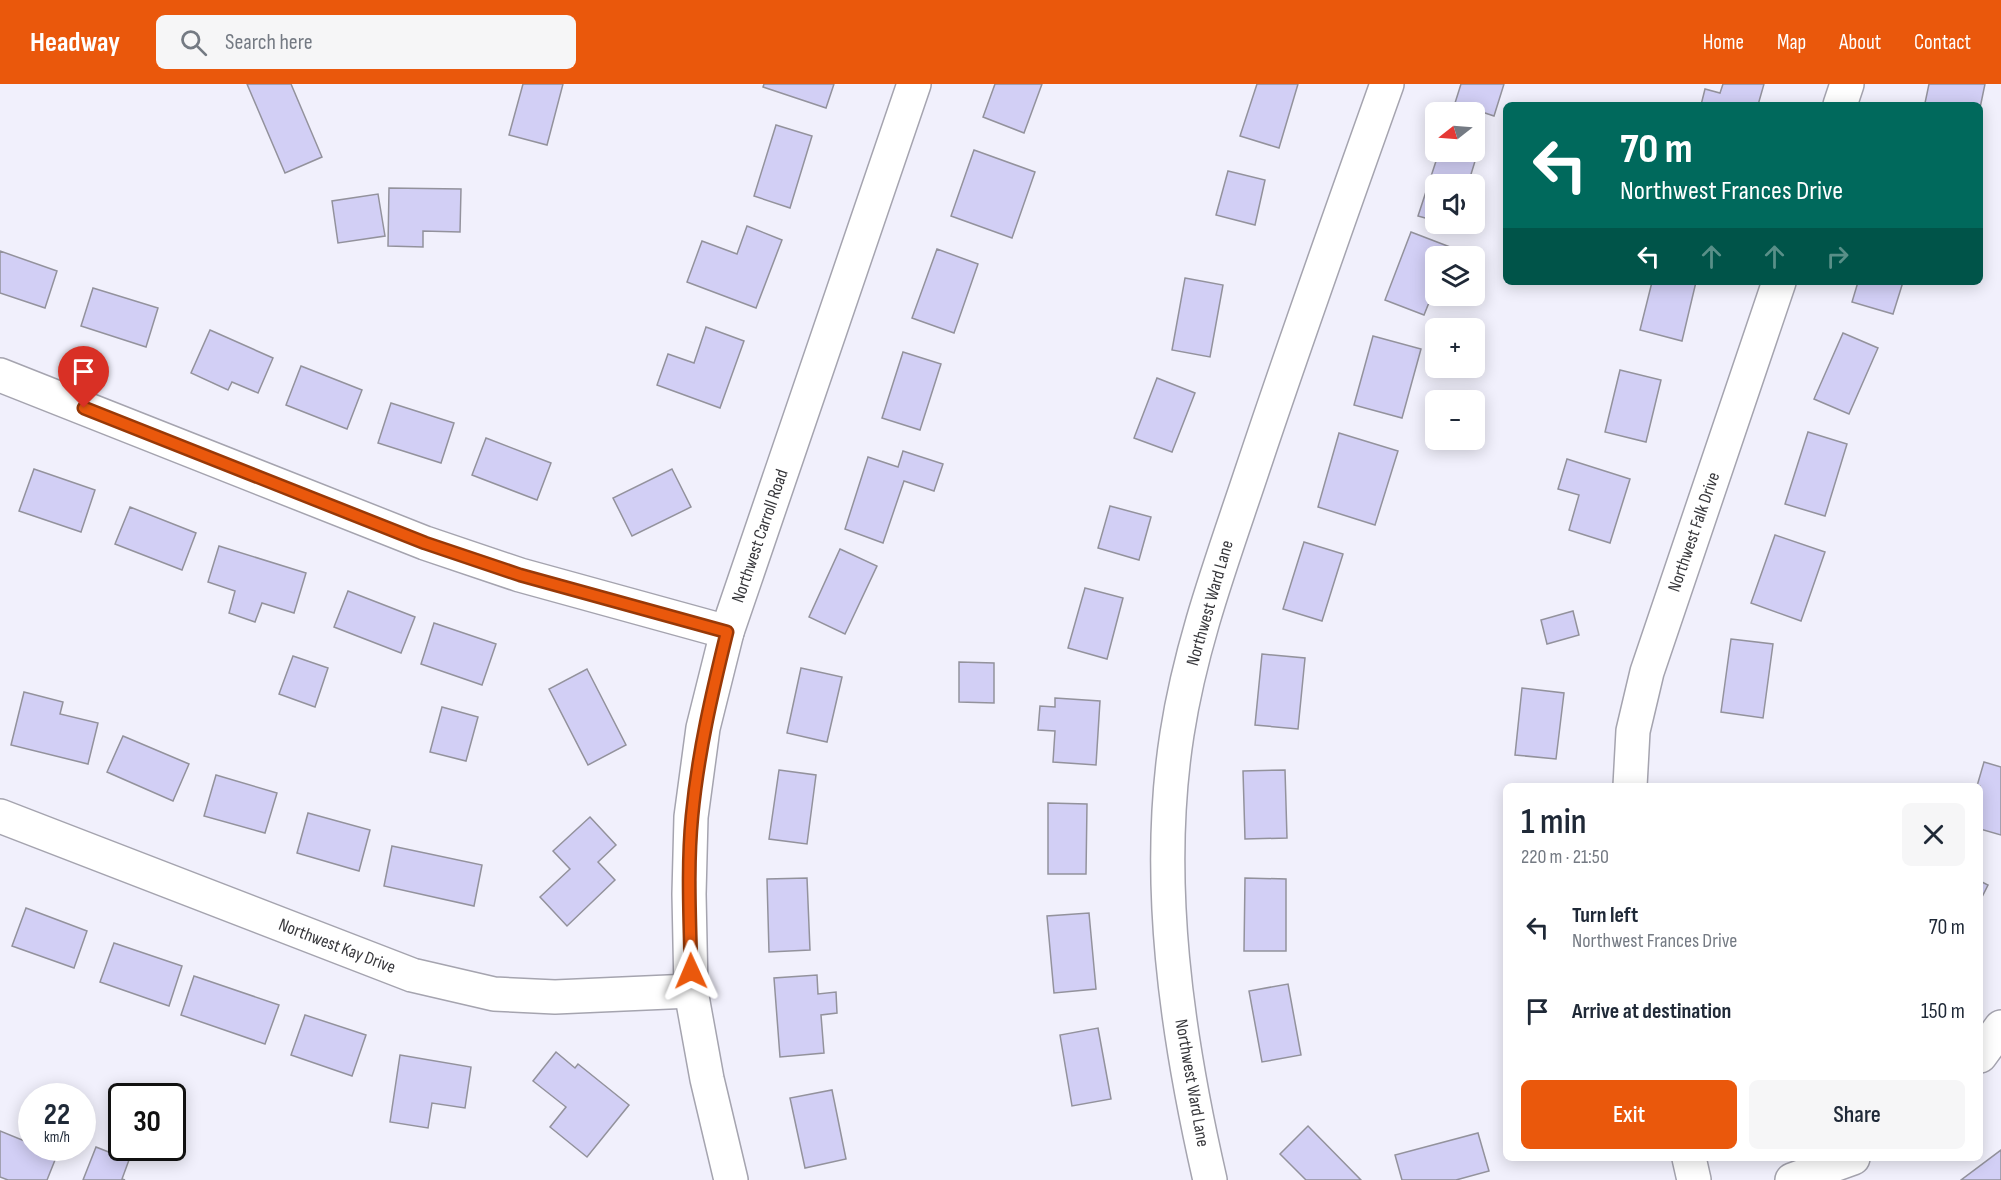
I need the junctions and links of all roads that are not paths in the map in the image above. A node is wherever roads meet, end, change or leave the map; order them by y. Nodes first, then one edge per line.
1 (914, 84) edge
2 (1387, 84) edge
3 (1847, 84) edge
4 (1841, 102) edge
5 (1778, 285) edge
6 (0, 375) edge
7 (727, 632) junction
8 (1630, 783) edge
9 (0, 816) edge
10 (692, 990) junction
11 (2001, 1028) edge
12 (1983, 1052) edge
13 (1690, 1161) edge
14 (1844, 1161) edge
15 (731, 1180) edge
16 (1210, 1180) edge
17 (1694, 1180) edge
18 (1792, 1180) edge

1 - 7 street, Northwest Carroll Road
2 - 16 street, Northwest Ward Lane
3 - 4 street
5 - 8 street, Northwest Falk Drive
6 - 7 street
7 - 10 street, Northwest Carroll Road
9 - 10 street, Northwest Kay Drive
10 - 15 street, Northwest Carroll Road
11 - 12 street
13 - 17 street
14 - 18 street

